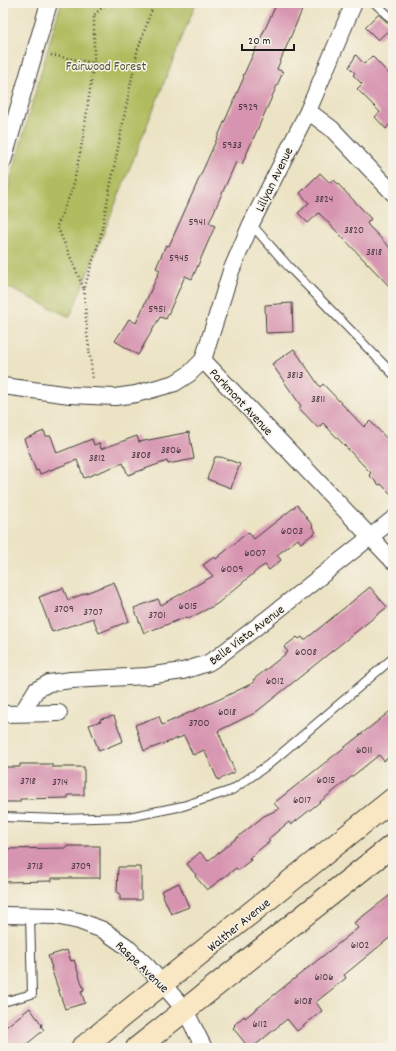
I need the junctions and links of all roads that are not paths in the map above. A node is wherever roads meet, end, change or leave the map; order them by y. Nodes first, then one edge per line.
1 (49, 3) edge
2 (354, 3) edge
3 (375, 3) edge
4 (393, 20) edge
5 (308, 111) junction
6 (3, 161) edge
7 (393, 193) edge
8 (251, 224) junction
9 (202, 360) junction
10 (393, 374) edge
11 (3, 386) edge
12 (393, 519) edge
13 (370, 538) junction
14 (393, 561) edge
15 (393, 658) edge
16 (22, 713) junction
17 (59, 713) dead end
18 (3, 714) edge
19 (393, 799) edge
20 (3, 817) edge
21 (393, 845) edge
22 (3, 915) edge
23 (30, 915) junction
24 (163, 984) junction
25 (3, 1002) edge
26 (185, 1010) junction
27 (82, 1048) edge
28 (137, 1048) edge
29 (204, 1048) edge

1 - 6 street
2 - 5 street, Lillyan Avenue
3 - 4 lane
5 - 7 street
5 - 8 street, Lillyan Avenue
8 - 9 street, Lillyan Avenue
8 - 10 lane
9 - 11 street, Parkmont Avenue
9 - 13 street, Parkmont Avenue
12 - 13 street, Belle Vista Avenue
13 - 14 street, Parkmont Avenue
13 - 16 street, Belle Vista Avenue
15 - 20 lane
16 - 17 street
16 - 18 street
19 - 24 main road, Walther Avenue
21 - 26 main road
22 - 23 street, Raspe Avenue
23 - 24 street, Raspe Avenue
23 - 25 lane
24 - 26 street, Raspe Avenue
24 - 27 main road, Walther Avenue
26 - 28 main road
26 - 29 street, Raspe Avenue

